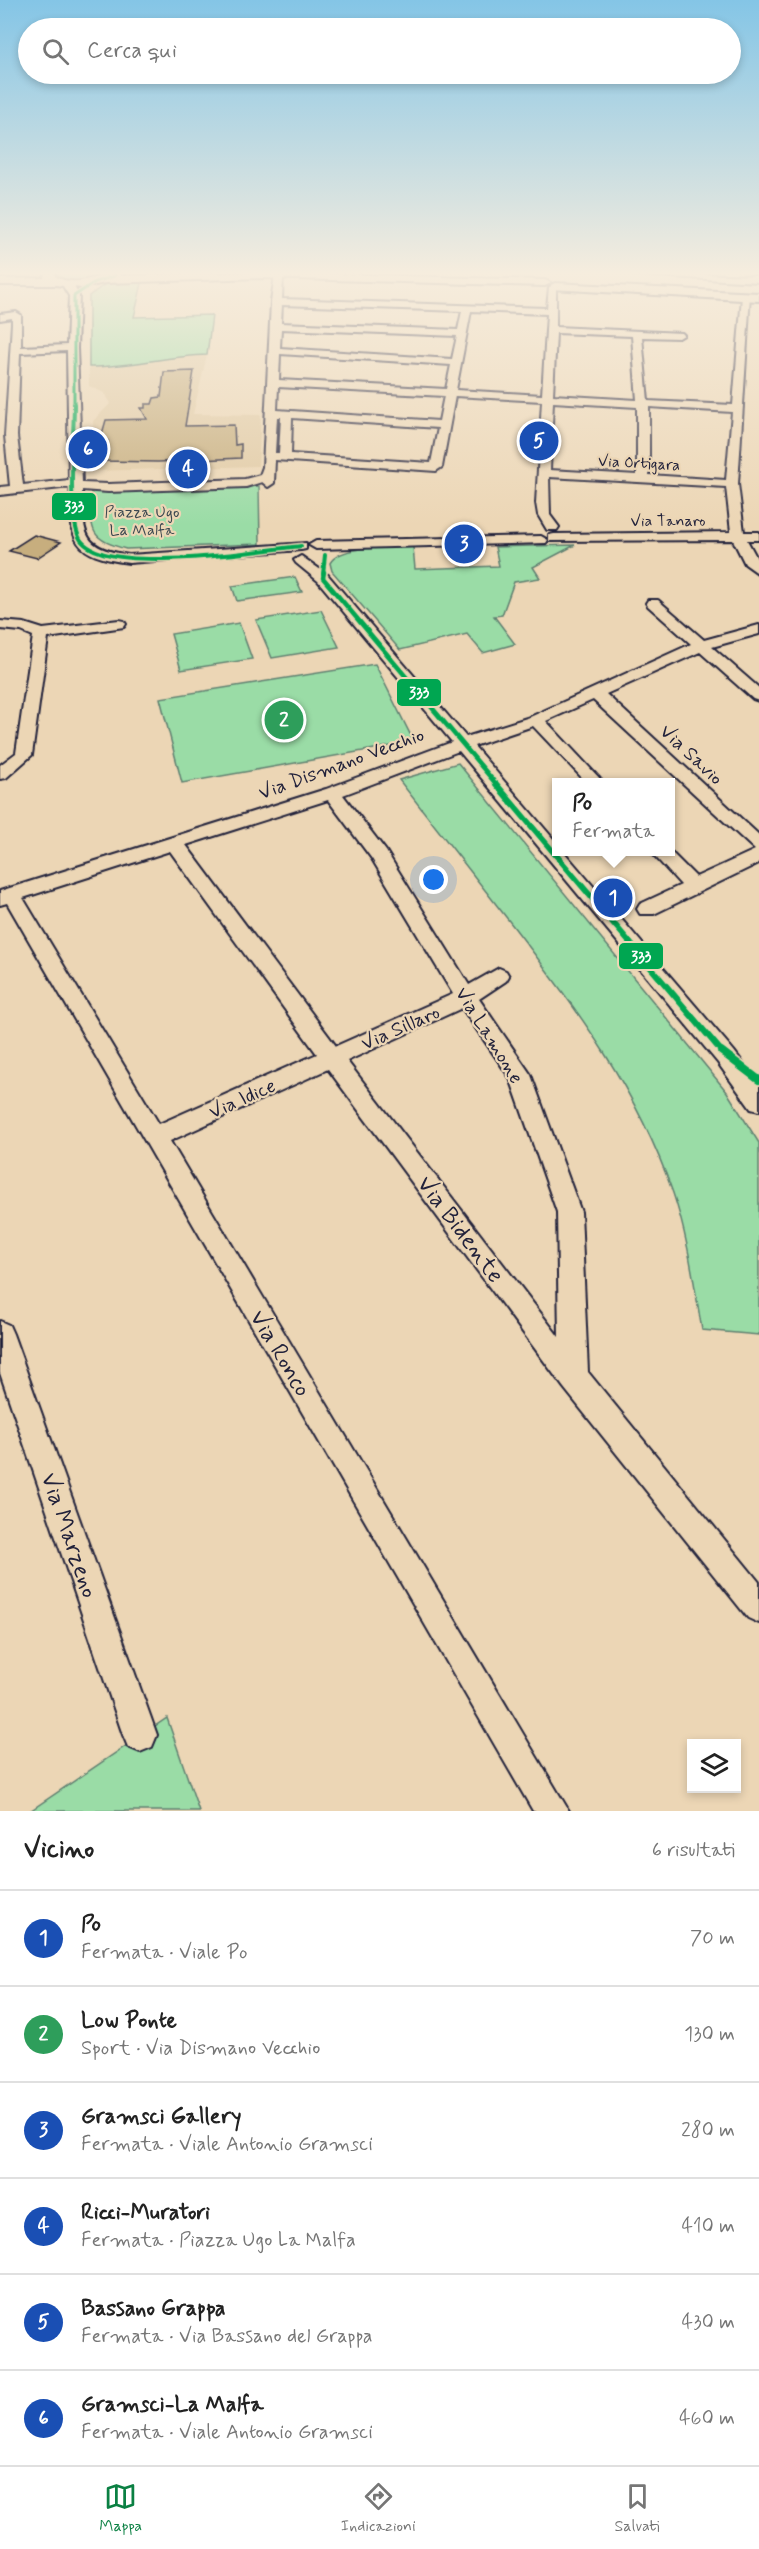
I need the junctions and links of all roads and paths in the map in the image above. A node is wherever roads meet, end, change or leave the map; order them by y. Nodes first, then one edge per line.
1 (15, 357) edge
2 (72, 357) edge
3 (273, 357) edge
4 (365, 357) edge
5 (458, 357) edge
6 (549, 357) edge
7 (639, 357) edge
8 (745, 357) edge
9 (457, 362) junction
10 (13, 382) junction
11 (0, 383) edge
12 (272, 384) junction
13 (451, 394) junction
14 (547, 399) junction
15 (643, 404) junction
16 (738, 409) junction
17 (270, 413) junction
18 (287, 415) junction
19 (444, 425) junction
20 (6, 436) edge
21 (268, 456) junction
22 (285, 457) junction
23 (544, 473) junction
24 (643, 479) junction
25 (75, 483) junction
26 (732, 484) junction
27 (17, 489) junction
28 (0, 491) edge
29 (542, 503) junction
30 (530, 527) junction
31 (551, 533) junction
32 (738, 536) junction
33 (759, 536) edge
34 (474, 540) junction
35 (321, 550) junction
36 (298, 554) junction
37 (759, 570) edge
38 (323, 578) junction
39 (653, 603) dead end
40 (118, 624) dead end
41 (0, 625) edge
42 (759, 629) edge
43 (41, 634) junction
44 (700, 646) junction
45 (597, 695) junction
46 (759, 696) edge
47 (536, 720) junction
48 (461, 744) junction
49 (0, 774) edge
50 (590, 778) edge
51 (332, 793) junction
52 (174, 842) junction
53 (759, 845) edge
54 (552, 851) edge
55 (759, 855) edge
56 (556, 856) edge
57 (664, 856) edge
58 (693, 886) junction
59 (6, 896) edge
60 (647, 909) dead end
61 (500, 976) dead end
62 (466, 997) junction
63 (726, 1057) junction
64 (332, 1058) junction
65 (759, 1080) edge
66 (759, 1102) edge
67 (153, 1138) junction
68 (0, 1334) edge
69 (574, 1378) junction
70 (759, 1607) edge
71 (140, 1736) dead end
72 (552, 1811) edge

1 - 10 street
2 - 25 street
3 - 12 street
4 - 9 street
5 - 9 street
6 - 14 street
7 - 15 street
8 - 16 street
9 - 13 street
10 - 11 street
10 - 20 street
12 - 13 street
12 - 17 street
13 - 14 street
13 - 19 street
14 - 15 street
14 - 23 street
15 - 16 street
15 - 24 street
16 - 26 street
17 - 18 street
17 - 21 street
18 - 19 street
18 - 22 street
19 - 22 street
20 - 27 street
21 - 22 street
21 - 25 street
23 - 24 street, Via Ortigara
23 - 29 street
24 - 26 street, Via Ortigara
25 - 27 street
25 - 36 street
26 - 32 street
27 - 28 street
29 - 30 street
29 - 31 street
30 - 31 street
30 - 34 street
31 - 32 street, Via Tanaro
31 - 34 street, Via Tanaro
32 - 33 street, Via Tanaro
32 - 37 street
34 - 35 street
35 - 36 street
35 - 38 street
36 - 38 street
38 - 48 street
39 - 44 street
40 - 43 street
41 - 43 street
42 - 44 street, Via Dismano Vecchio
43 - 49 street
44 - 45 street, Via Dismano Vecchio
44 - 46 street
45 - 47 street, Via Dismano Vecchio
45 - 53 street, Via Savio
47 - 48 street, Via Dismano Vecchio
47 - 50 street
48 - 51 street, Via Dismano Vecchio
48 - 54 street
51 - 52 street, Via Dismano Vecchio
51 - 62 street, Via Lamone
52 - 59 street, Via Dismano Vecchio
52 - 64 street, Via Bidente
55 - 58 street
56 - 63 street
57 - 58 street
58 - 60 street
59 - 67 street, Via Ronco
61 - 62 street, Via Sillaro
62 - 64 street, Via Sillaro
62 - 69 street, Via Lamone
63 - 65 street
63 - 66 street
64 - 67 street, Via Idice
64 - 69 street, Via Bidente
67 - 72 street, Via Ronco
68 - 71 street, Via Marzeno
69 - 70 street, Via Bidente

